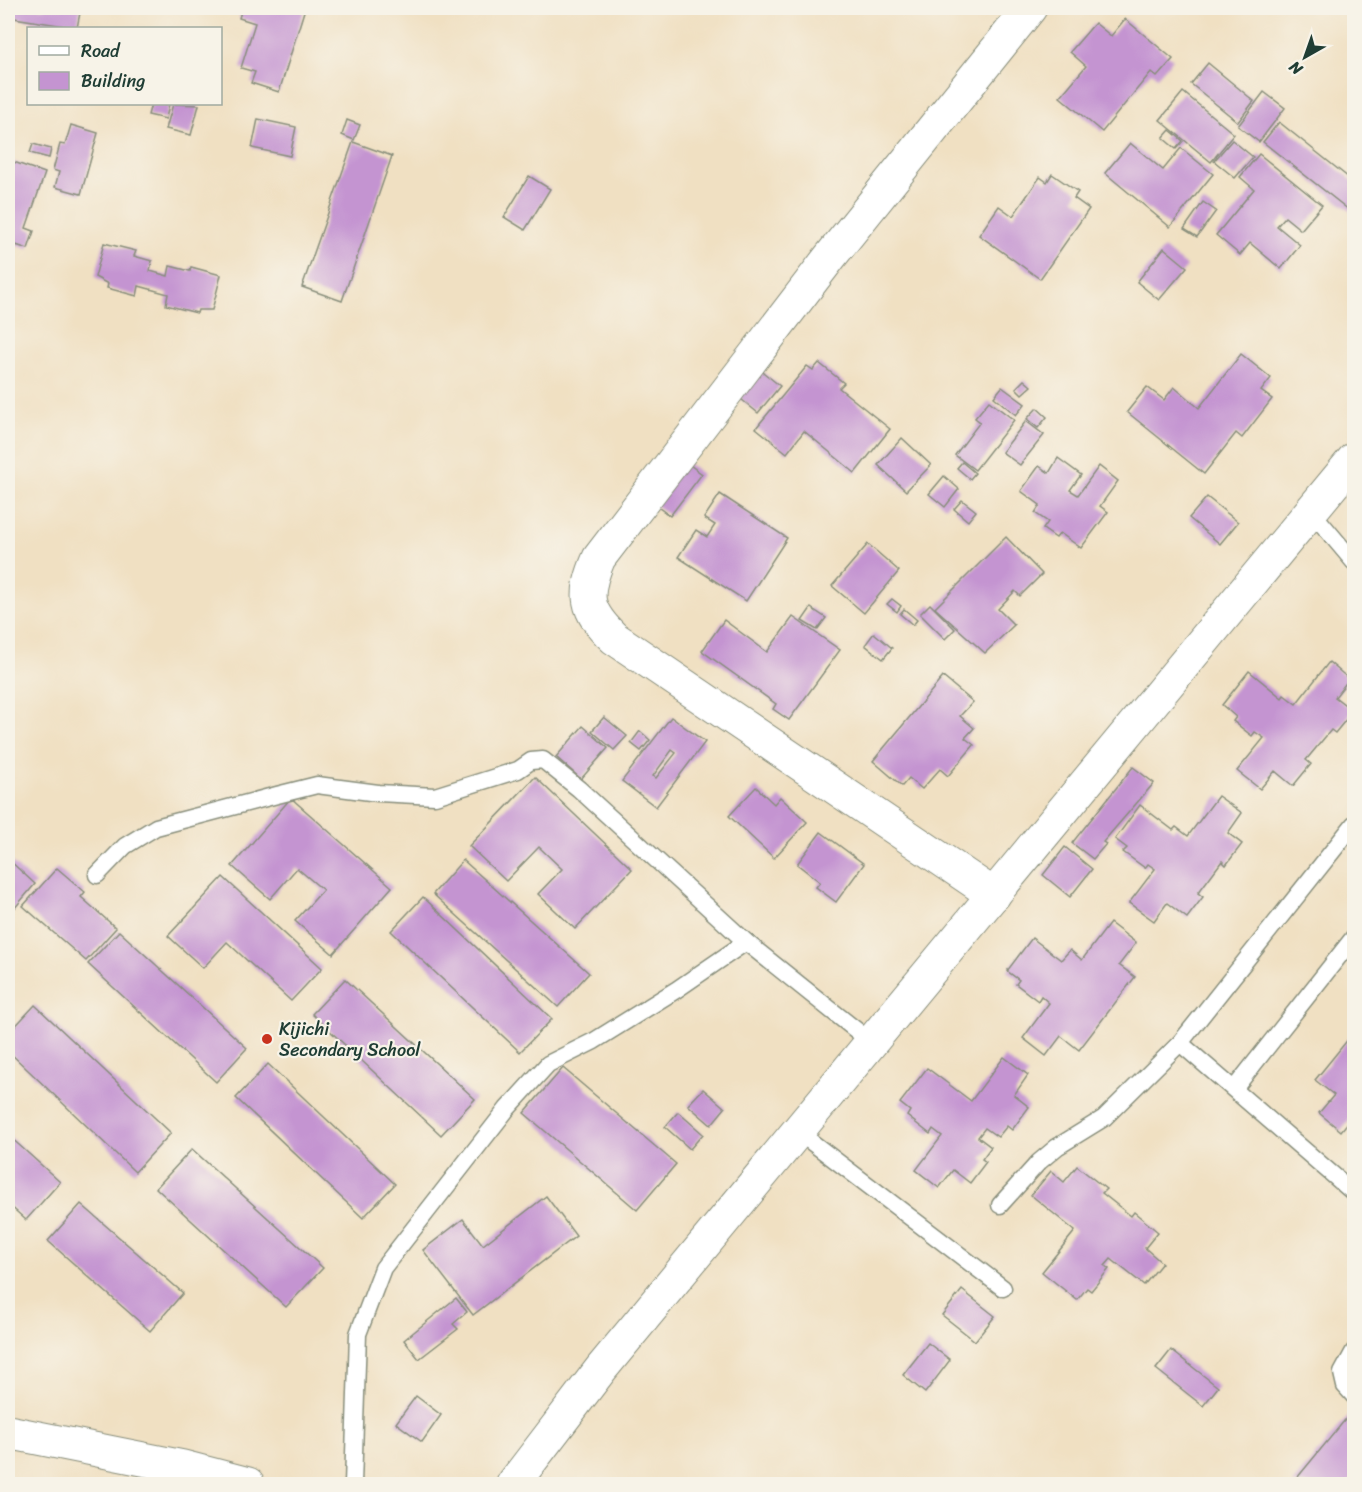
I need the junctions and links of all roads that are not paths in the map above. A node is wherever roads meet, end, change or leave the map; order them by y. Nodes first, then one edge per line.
1 (1030, 8) edge
2 (1354, 459) edge
3 (1311, 511) junction
4 (1354, 562) edge
5 (1354, 824) edge
6 (97, 875) dead end
7 (993, 895) junction
8 (1354, 938) edge
9 (746, 942) junction
10 (871, 1042) junction
11 (1180, 1043) junction
12 (1234, 1089) junction
13 (797, 1131) junction
14 (1354, 1193) edge
15 (1000, 1205) dead end
16 (1003, 1288) dead end
17 (1354, 1351) edge
18 (1354, 1396) edge
19 (8, 1432) edge
20 (248, 1485) edge
21 (353, 1485) edge
22 (513, 1485) edge

1 - 7 street
2 - 3 street
3 - 4 lane
3 - 7 street
5 - 11 lane
6 - 9 lane
7 - 10 street
8 - 12 lane
9 - 10 lane
9 - 21 lane
10 - 13 street
11 - 12 lane
11 - 15 lane
12 - 14 lane
13 - 16 lane
13 - 22 street
17 - 18 lane
19 - 20 street

